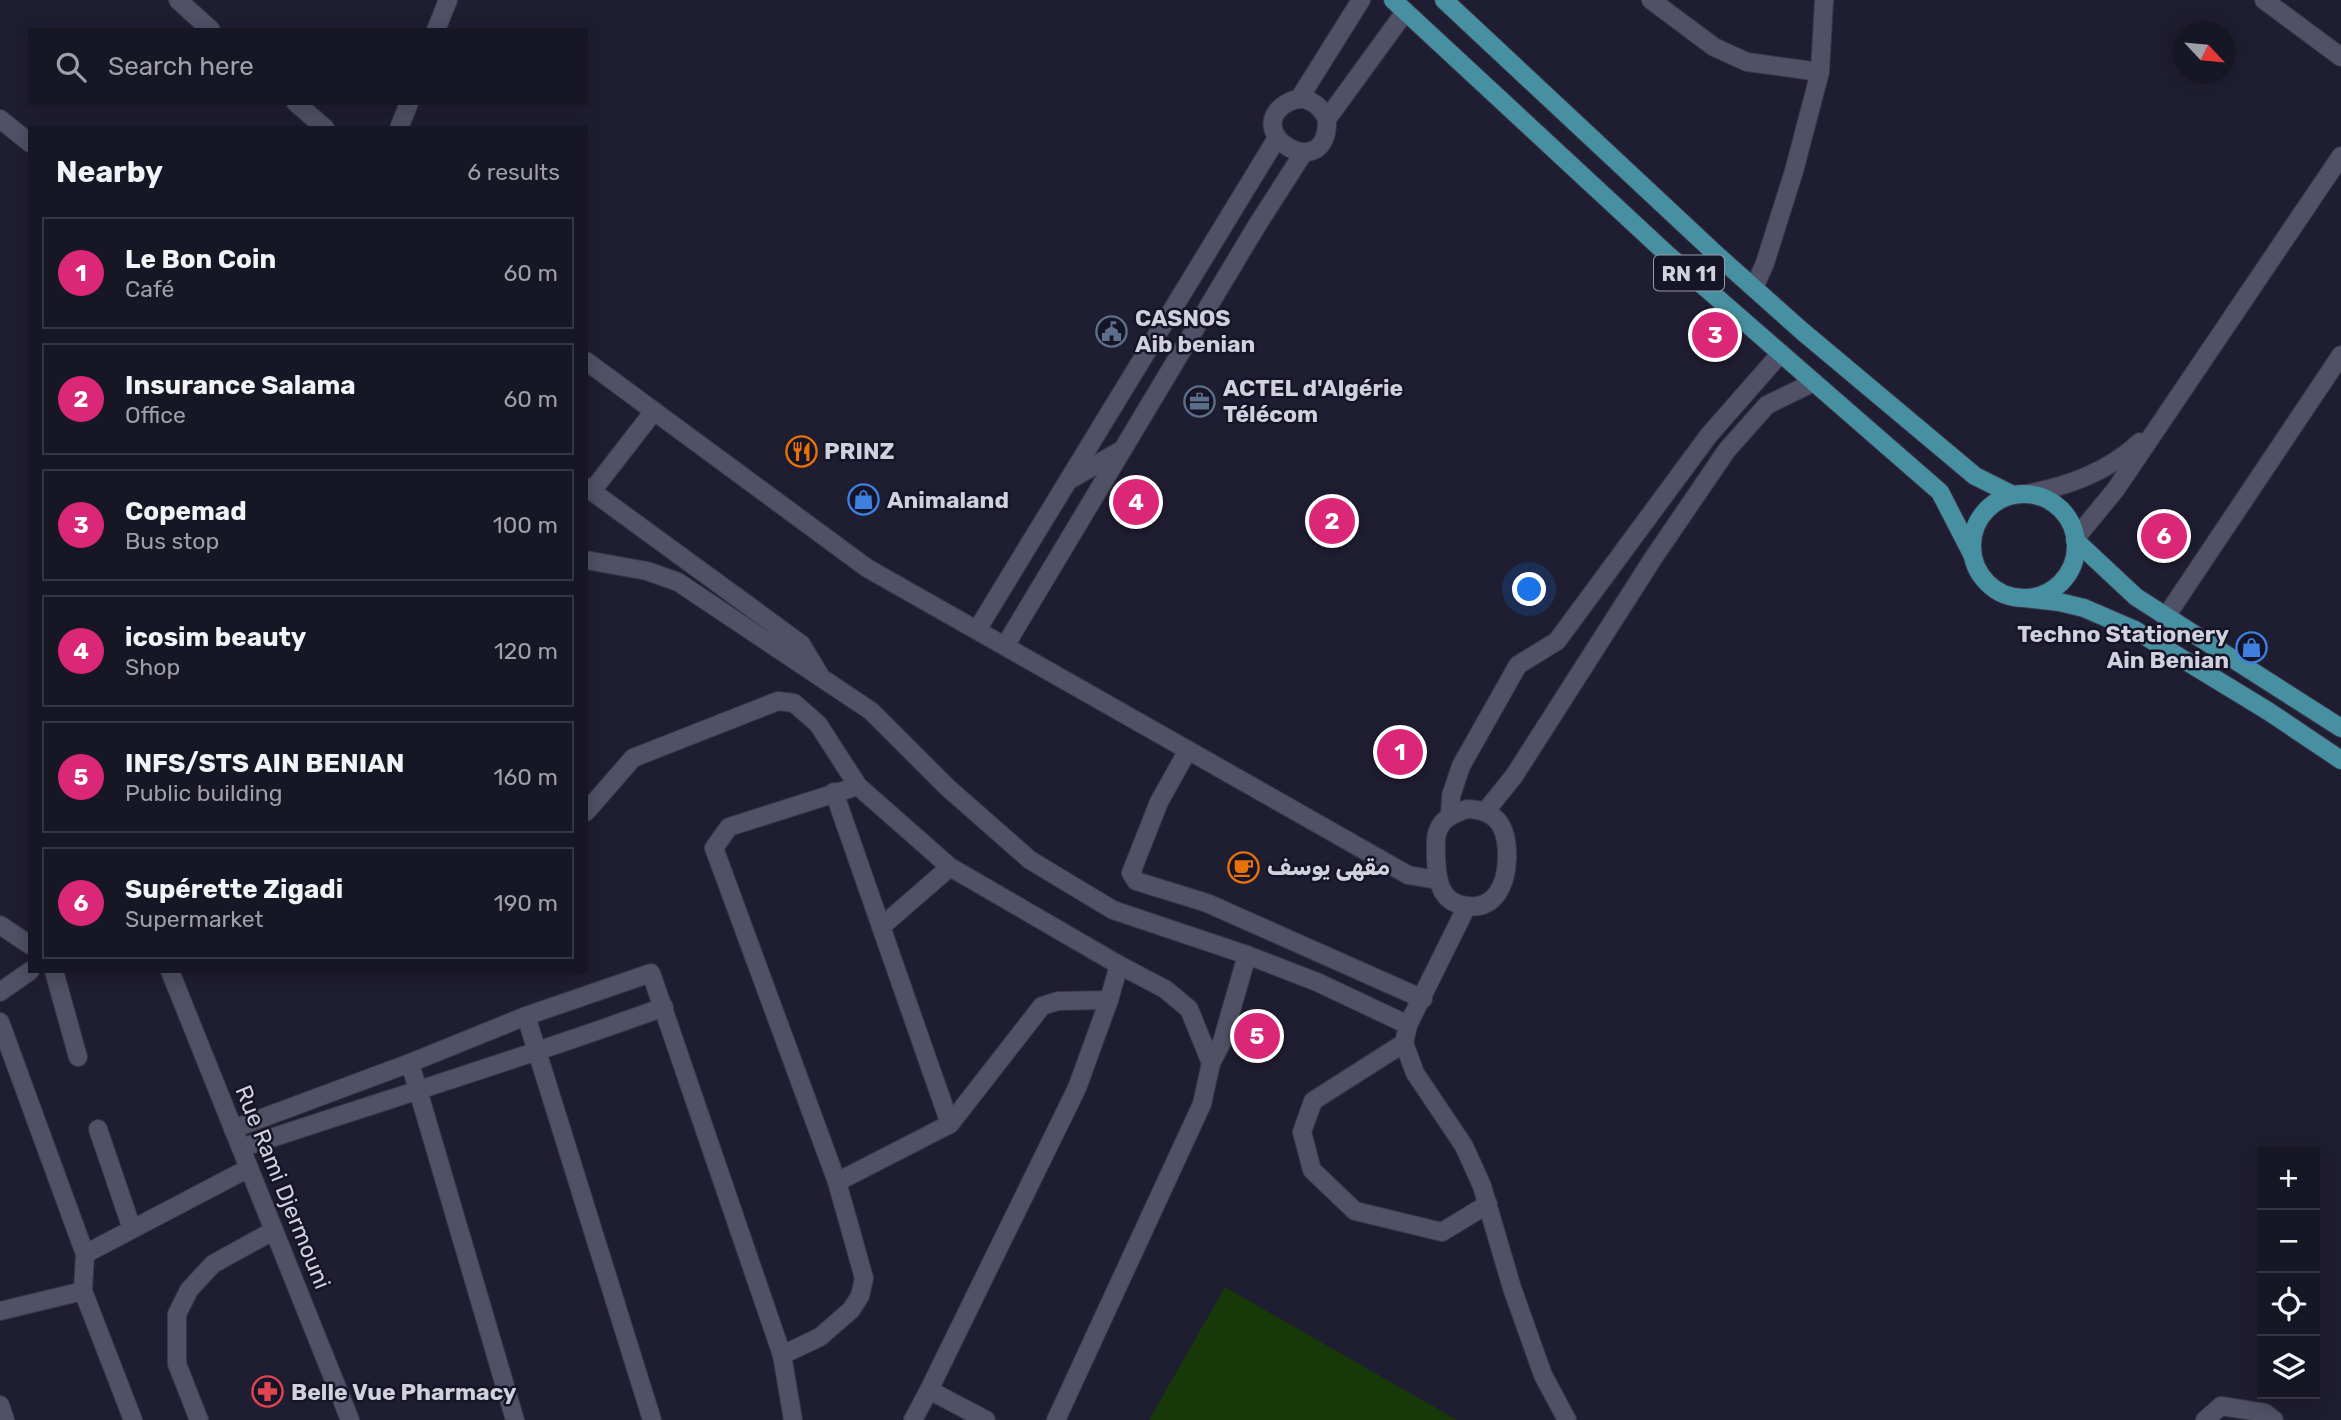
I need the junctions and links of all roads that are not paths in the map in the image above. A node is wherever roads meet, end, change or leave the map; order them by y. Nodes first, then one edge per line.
1 (178, 0) edge
2 (448, 0) edge
3 (1361, 0) edge
4 (1444, 0) edge
5 (1651, 0) edge
6 (1824, 0) edge
7 (2264, 0) edge
8 (1399, 6) edge
9 (209, 28) edge
10 (437, 28) edge
11 (2341, 57) edge
12 (1820, 72) junction
13 (1299, 99) junction
14 (298, 105) edge
15 (408, 105) edge
16 (0, 119) edge
17 (1326, 119) junction
18 (323, 126) edge
19 (401, 126) edge
20 (1277, 138) junction
21 (28, 141) edge
22 (1304, 152) junction
23 (2341, 156) edge
24 (1755, 288) junction
25 (1781, 353) junction
26 (2340, 359) edge
27 (588, 362) edge
28 (1814, 382) junction
29 (653, 411) junction
30 (2155, 428) junction
31 (1122, 449) junction
32 (1068, 480) junction
33 (589, 489) edge
34 (2020, 494) junction
35 (2075, 540) junction
36 (1972, 554) junction
37 (588, 560) edge
38 (2024, 598) junction
39 (2165, 618) junction
40 (977, 630) junction
41 (1005, 646) junction
42 (823, 679) junction
43 (2341, 728) edge
44 (1188, 750) junction
45 (2341, 760) edge
46 (858, 786) junction
47 (834, 792) junction
48 (588, 810) edge
49 (1485, 812) junction
50 (1450, 816) junction
51 (950, 867) junction
52 (1437, 880) junction
53 (1467, 906) junction
54 (0, 925) edge
55 (881, 927) junction
56 (28, 943) edge
57 (1247, 955) junction
58 (1119, 965) junction
59 (28, 972) edge
60 (55, 973) edge
61 (171, 973) edge
62 (0, 992) edge
63 (1109, 999) junction
64 (1423, 999) junction
65 (664, 1007) junction
66 (526, 1016) junction
67 (0, 1022) edge
68 (1406, 1034) junction
69 (537, 1053) junction
70 (78, 1057) dead end
71 (410, 1063) junction
72 (1211, 1063) junction
73 (418, 1089) junction
74 (950, 1124) junction
75 (98, 1129) dead end
76 (233, 1129) junction
77 (241, 1148) junction
78 (249, 1168) junction
79 (837, 1182) junction
80 (1488, 1204) junction
81 (132, 1229) junction
82 (273, 1231) junction
83 (85, 1254) junction
84 (83, 1291) junction
85 (0, 1311) edge
86 (782, 1355) junction
87 (929, 1391) junction
88 (0, 1405) edge
89 (5, 1420) edge
90 (133, 1420) edge
91 (200, 1420) edge
92 (351, 1420) edge
93 (515, 1420) edge
94 (652, 1420) edge
95 (793, 1420) edge
96 (913, 1420) edge
97 (986, 1420) edge
98 (1056, 1420) edge
99 (1567, 1420) edge
100 (2206, 1420) edge
101 (2274, 1420) edge

1 - 9 street
2 - 10 street
3 - 13 street
4 - 24 main road, RN 11
5 - 12 street
6 - 12 street
7 - 11 street
8 - 17 street
8 - 25 main road, RN 11
12 - 24 street
13 - 17 street
13 - 20 street
14 - 18 street
15 - 19 street
16 - 21 street
17 - 22 street
20 - 22 street
20 - 32 street
22 - 31 street
23 - 30 street
24 - 34 main road, RN 11
25 - 28 main road, RN 11
25 - 50 street
26 - 39 street
27 - 29 street
28 - 36 main road, RN 11
28 - 49 street
29 - 33 street
29 - 40 street
30 - 34 street
30 - 35 street
31 - 32 street
31 - 41 street
32 - 40 street
33 - 42 street
34 - 35 main road
34 - 36 main road
35 - 38 main road
35 - 39 main road
36 - 38 main road
37 - 42 street
38 - 45 main road
39 - 43 main road
40 - 41 street
41 - 44 street
42 - 57 street
44 - 52 street
44 - 64 street
46 - 47 street
46 - 48 street
46 - 51 street
47 - 55 street
47 - 79 street
49 - 50 street
49 - 53 street
50 - 52 street
51 - 55 street
51 - 58 street
52 - 53 street
53 - 64 street
54 - 56 street
55 - 74 street
57 - 68 street
57 - 72 street
58 - 63 street
58 - 72 street
59 - 62 street
60 - 70 street
61 - 76 street, Rue Rami Djermouni
63 - 74 street
63 - 87 street
64 - 68 street
65 - 66 street
65 - 69 street
65 - 86 street
66 - 69 street
66 - 71 street
67 - 83 street
68 - 80 street
68 - 80 street
69 - 73 street
69 - 94 street
71 - 73 street
71 - 76 street
72 - 98 street
73 - 77 street
73 - 93 street
74 - 79 street
75 - 81 street
76 - 77 street, Rue Rami Djermouni
77 - 78 street, Rue Rami Djermouni
78 - 81 street
78 - 82 street, Rue Rami Djermouni
79 - 86 street
80 - 99 street
81 - 83 street
82 - 91 street
82 - 92 street, Rue Rami Djermouni
83 - 84 street
84 - 85 street
84 - 90 street
86 - 95 street
87 - 96 street
87 - 97 street
88 - 89 street
100 - 101 street

